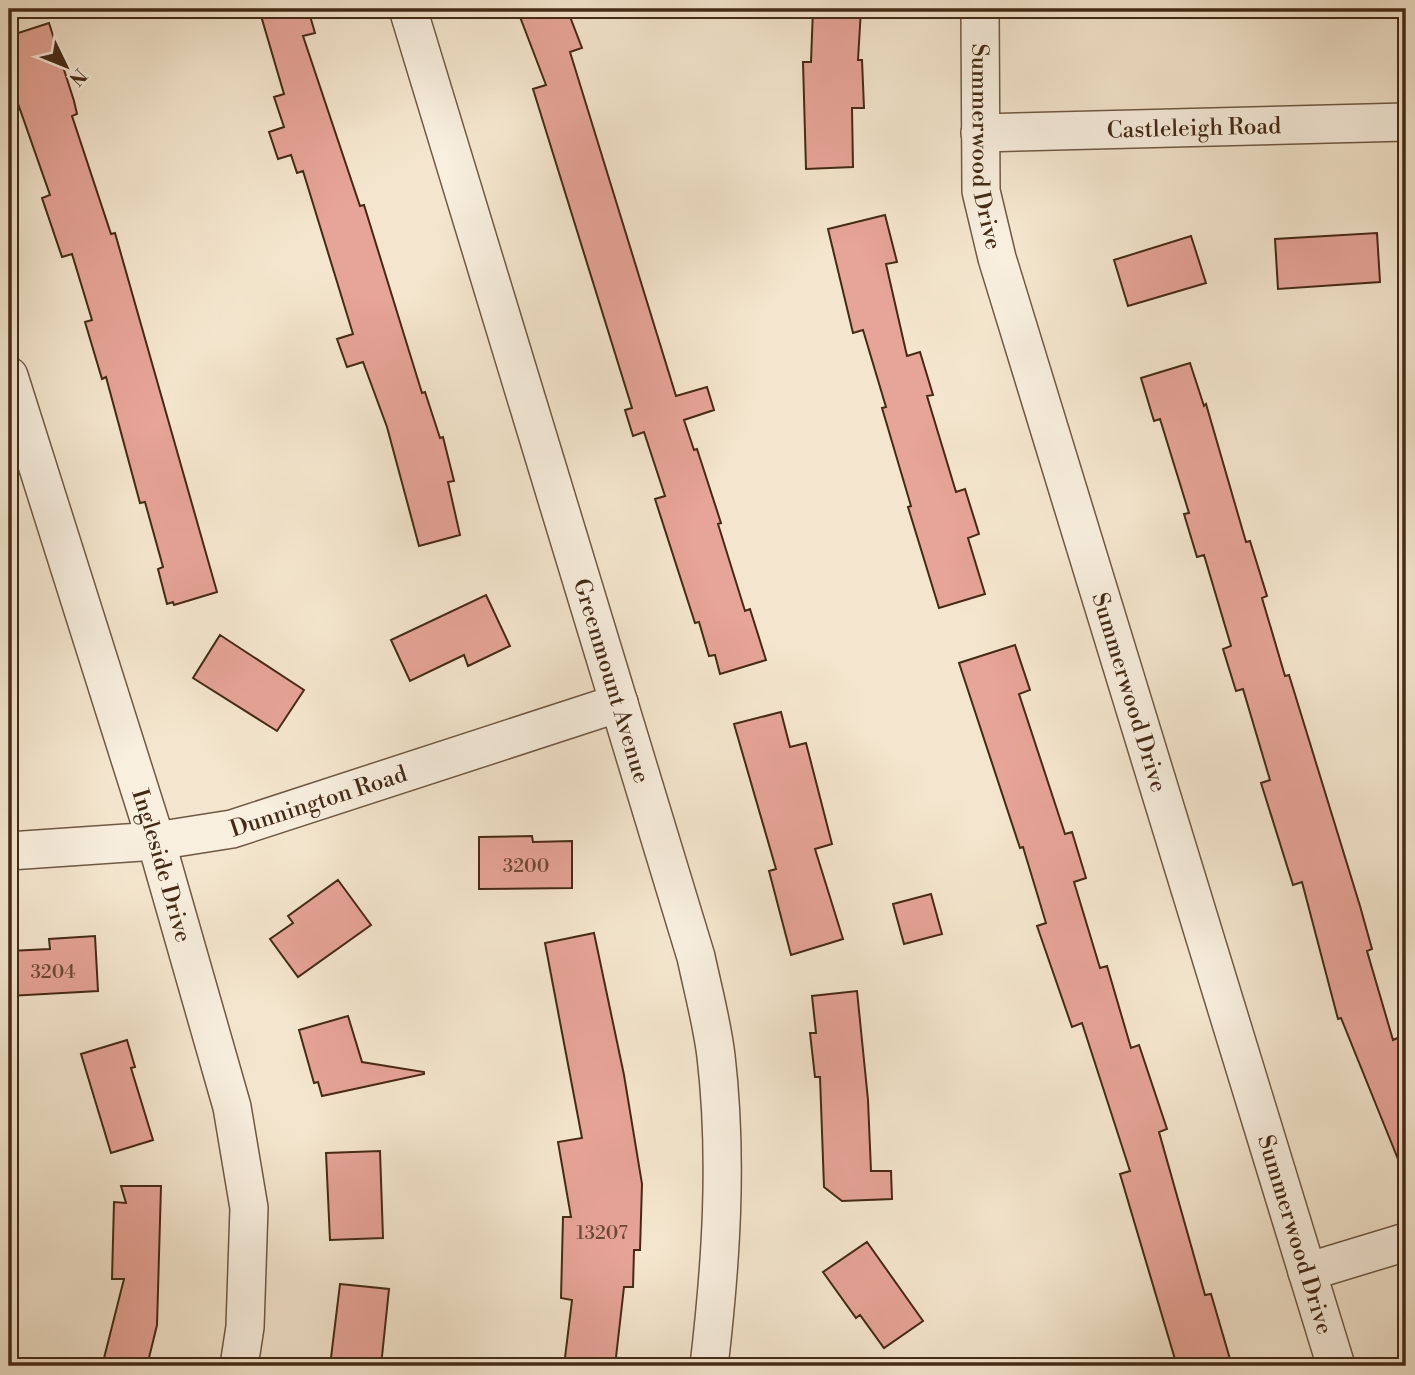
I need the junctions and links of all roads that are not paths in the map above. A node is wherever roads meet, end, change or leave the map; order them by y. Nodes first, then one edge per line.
1 (408, 9) edge
2 (980, 9) edge
3 (1406, 122) edge
4 (980, 133) junction
5 (9, 376) edge
6 (619, 704) junction
7 (156, 841) junction
8 (9, 851) edge
9 (1406, 1242) edge
10 (1307, 1272) junction
11 (239, 1366) edge
12 (710, 1366) edge
13 (1336, 1366) edge

1 - 6 street, Greenmount Avenue
2 - 4 street, Summerwood Drive
3 - 4 street, Castleleigh Road
4 - 10 street, Summerwood Drive
5 - 7 street, Ingleside Drive
6 - 7 street, Dunnington Road
6 - 12 street, Greenmount Avenue
7 - 8 street, Dunnington Road
7 - 11 street, Ingleside Drive
9 - 10 street
10 - 13 street, Summerwood Drive

